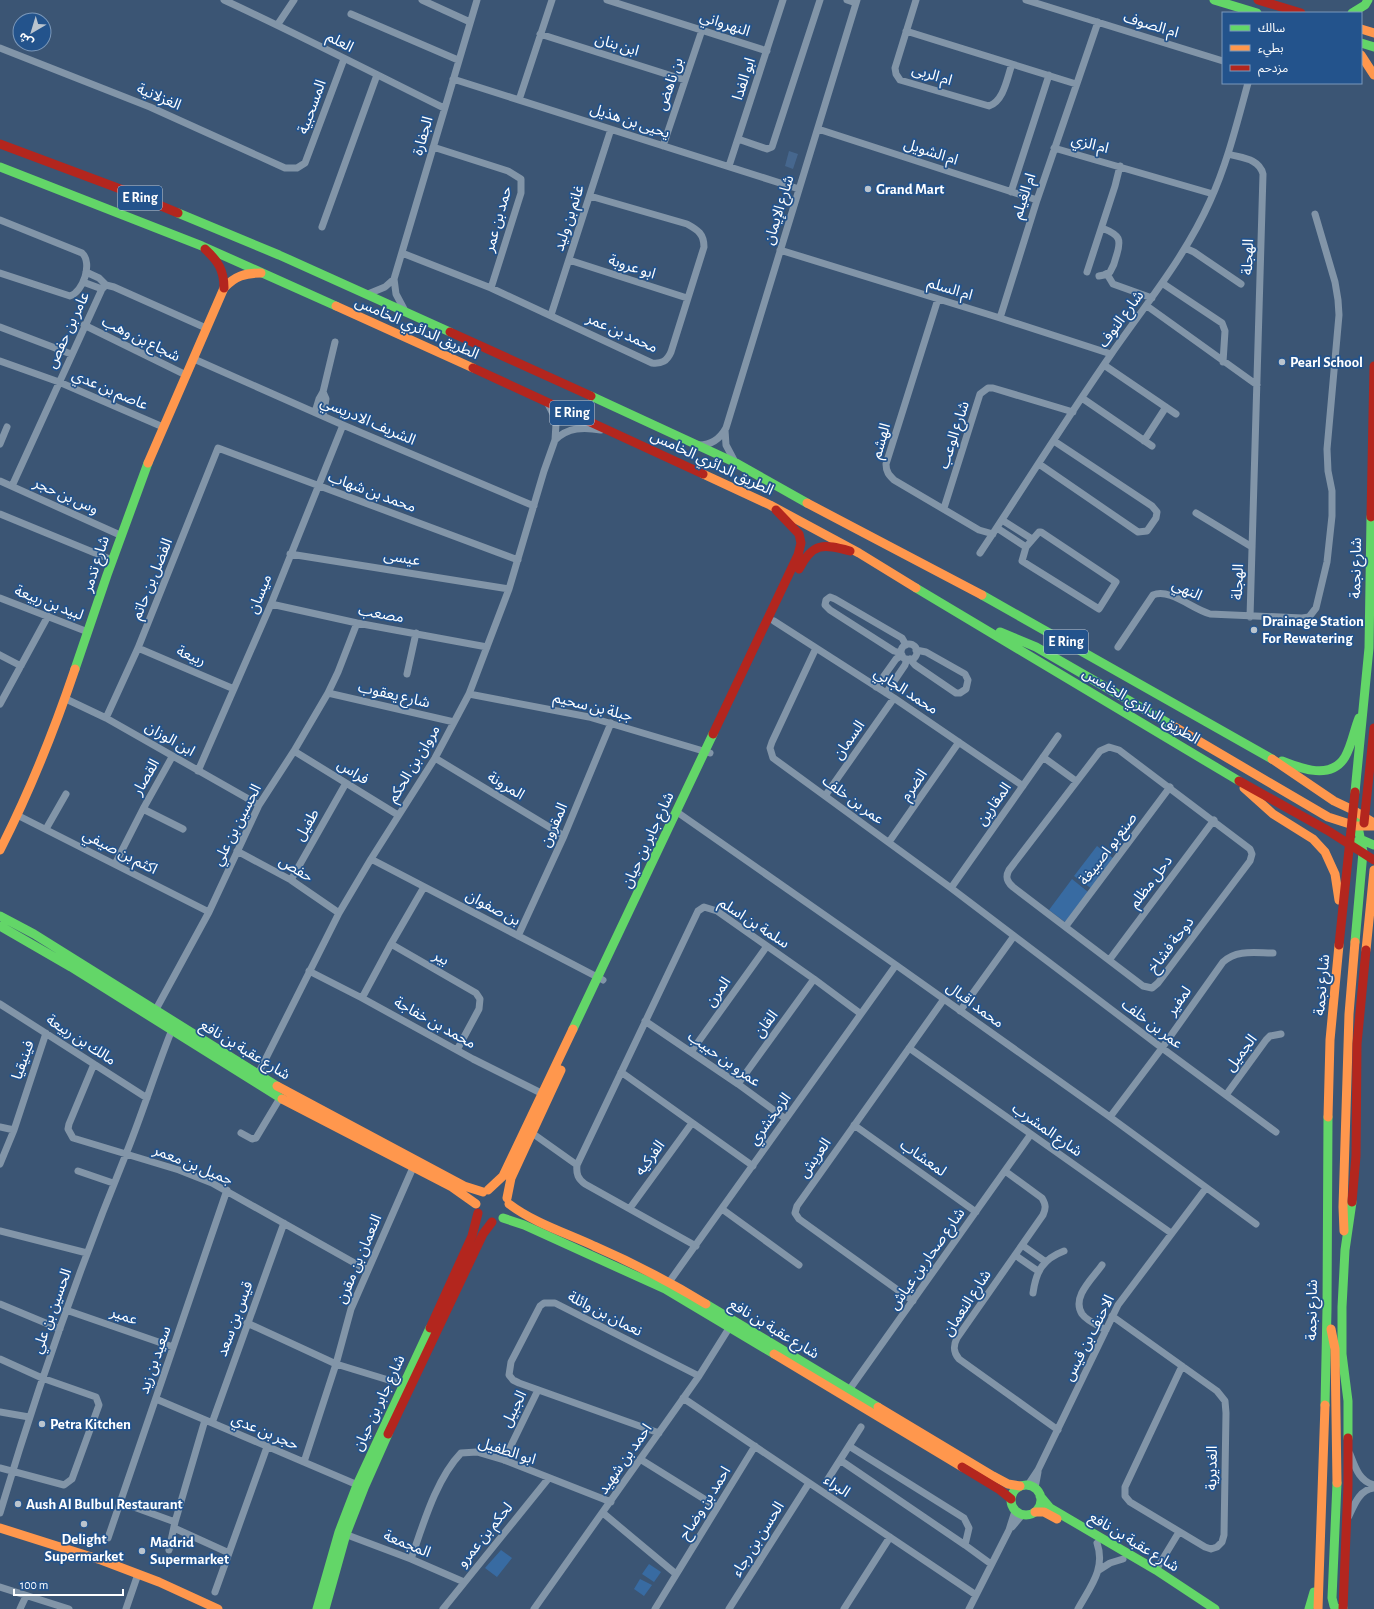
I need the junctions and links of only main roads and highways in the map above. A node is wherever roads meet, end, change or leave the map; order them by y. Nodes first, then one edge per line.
1 (1214, 0) edge
2 (1258, 0) edge
3 (1368, 0) edge
4 (1252, 12) edge
5 (1298, 12) edge
6 (1354, 12) edge
7 (1362, 30) edge
8 (1374, 33) edge
9 (1362, 44) edge
10 (1374, 47) edge
11 (1362, 56) edge
12 (1374, 75) edge
13 (0, 144) edge
14 (0, 167) edge
15 (202, 246) junction
16 (261, 273) junction
17 (224, 288) junction
18 (1374, 366) edge
19 (770, 505) junction
20 (859, 554) junction
21 (975, 623) junction
22 (1364, 709) junction
23 (1374, 728) edge
24 (1260, 751) junction
25 (707, 752) junction
26 (1232, 776) junction
27 (1353, 810) junction
28 (1365, 818) junction
29 (1374, 824) edge
30 (1358, 827) junction
31 (1368, 842) edge
32 (1349, 844) junction
33 (0, 850) edge
34 (1363, 852) junction
35 (1374, 859) edge
36 (1374, 870) edge
37 (0, 916) edge
38 (1342, 916) junction
39 (0, 926) edge
40 (1374, 933) edge
41 (1367, 949) junction
42 (153, 1014) junction
43 (256, 1078) junction
44 (546, 1095) junction
45 (414, 1164) junction
46 (486, 1191) junction
47 (508, 1201) junction
48 (477, 1209) junction
49 (503, 1218) junction
50 (492, 1222) junction
51 (1345, 1250) junction
52 (667, 1286) junction
53 (1327, 1309) junction
54 (732, 1324) junction
55 (406, 1386) junction
56 (1031, 1489) junction
57 (1011, 1499) junction
58 (1034, 1512) junction
59 (0, 1528) edge
60 (343, 1533) junction
61 (1319, 1574) junction
62 (218, 1609) edge
63 (317, 1609) edge
64 (325, 1609) edge
65 (1203, 1609) edge
66 (1215, 1609) edge
67 (1309, 1609) edge
68 (1318, 1609) edge
69 (1343, 1609) edge

1 - 4 main road
2 - 5 main road
3 - 6 main road
7 - 8 main road
9 - 10 main road
11 - 12 main road
13 - 24 main road, الطريق الدائري الخامس / E Ring
14 - 15 main road, الطريق الدائري الخامس / E Ring
15 - 16 main road, الطريق الدائري الخامس / E Ring
15 - 17 main road, شارع تدمر
16 - 17 main road, شارع تدمر
16 - 19 main road, الطريق الدائري الخامس / E Ring
17 - 33 main road, شارع تدمر
18 - 22 main road, شارع نجمة
19 - 20 main road, الطريق الدائري الخامس / E Ring
19 - 25 main road, شارع جابر بن حيان
20 - 21 main road, الطريق الدائري الخامس / E Ring
20 - 25 main road, شارع جابر بن حيان
21 - 26 main road, الطريق الدائري الخامس / E Ring
21 - 30 main road
22 - 24 main road
22 - 27 main road, شارع نجمة
23 - 28 main road, شارع نجمة
24 - 27 main road, الطريق الدائري الخامس / E Ring
25 - 44 main road, شارع جابر بن حيان
26 - 32 main road, الطريق الدائري الخامس / E Ring
26 - 38 main road
27 - 28 main road, الطريق الدائري الخامس / E Ring
27 - 30 main road
28 - 29 main road, الطريق الدائري الخامس / E Ring
28 - 30 main road, شارع نجمة
29 - 30 main road
30 - 31 main road
30 - 32 main road, شارع نجمة
31 - 32 main road
31 - 34 main road
31 - 35 main road
32 - 34 main road, الطريق الدائري الخامس / E Ring
32 - 38 main road, شارع نجمة
34 - 35 main road, الطريق الدائري الخامس / E Ring
34 - 51 main road
36 - 41 main road, شارع نجمة
37 - 42 main road, شارع عقبة بن نافع
38 - 53 main road, شارع نجمة
39 - 42 main road, شارع عقبة بن نافع
40 - 41 main road
41 - 51 main road, شارع نجمة
42 - 43 main road, شارع عقبة بن نافع
43 - 45 main road, شارع عقبة بن نافع
43 - 45 main road, شارع عقبة بن نافع
44 - 46 main road, شارع جابر بن حيان
44 - 47 main road, شارع جابر بن حيان
45 - 46 main road, شارع عقبة بن نافع
45 - 48 main road, شارع عقبة بن نافع
46 - 47 main road
46 - 48 main road
47 - 49 main road
47 - 52 main road, شارع عقبة بن نافع
48 - 50 main road
48 - 55 main road, شارع جابر بن حيان
49 - 50 main road
49 - 52 main road, شارع عقبة بن نافع
50 - 55 main road, شارع جابر بن حيان
51 - 69 main road, شارع نجمة
52 - 54 main road, شارع عقبة بن نافع
53 - 61 main road, شارع نجمة
53 - 69 main road
54 - 56 main road, شارع عقبة بن نافع
54 - 57 main road, شارع عقبة بن نافع
55 - 60 main road, شارع جابر بن حيان
56 - 57 main road
56 - 58 main road
56 - 66 main road, شارع عقبة بن نافع
57 - 58 main road
58 - 65 main road, شارع عقبة بن نافع
59 - 62 main road
60 - 63 main road, شارع جابر بن حيان
60 - 64 main road, شارع جابر بن حيان
61 - 67 main road
61 - 68 main road, شارع نجمة

